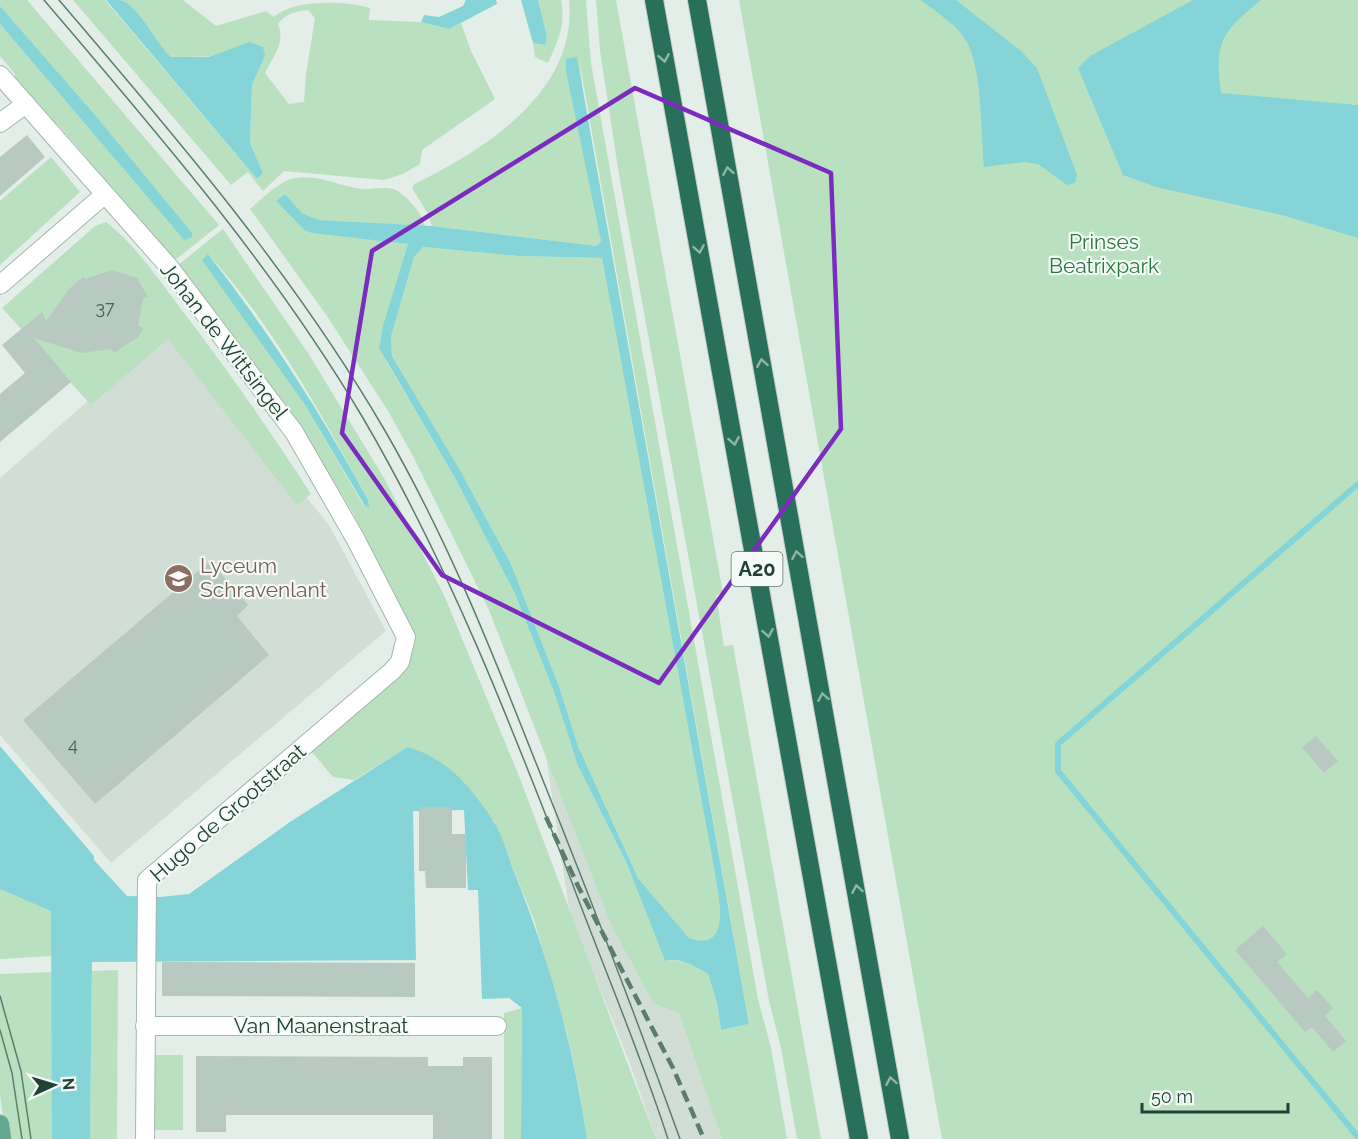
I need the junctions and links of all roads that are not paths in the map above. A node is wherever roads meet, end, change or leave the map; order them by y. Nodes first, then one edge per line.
1 (654, 0) edge
2 (697, 0) edge
3 (0, 75) edge
4 (26, 105) junction
5 (0, 123) edge
6 (104, 195) junction
7 (0, 285) edge
8 (406, 637) joint
9 (145, 1026) junction
10 (497, 1026) dead end
11 (0, 1124) edge
12 (2, 1139) edge
13 (145, 1139) edge
14 (859, 1139) edge
15 (900, 1139) edge

1 -> 14 highway, A20
15 -> 2 highway, A20
3 - 4 street, Johan de Wittsingel
4 - 5 street
4 - 6 street, Johan de Wittsingel
6 - 7 street
6 - 8 street, Johan de Wittsingel
8 - 9 street, Hugo de Grootstraat
9 - 10 street, Van Maanenstraat
9 - 13 street, Hugo de Grootstraat
11 - 12 main road

